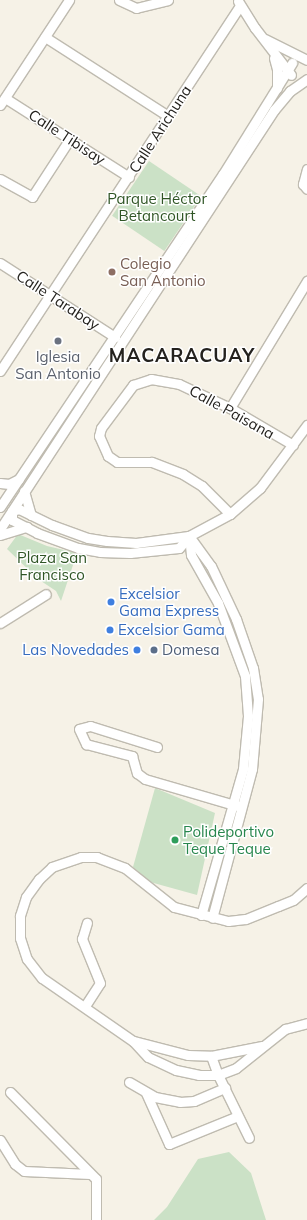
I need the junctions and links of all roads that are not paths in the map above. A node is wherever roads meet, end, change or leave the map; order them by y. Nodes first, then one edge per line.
1 (69, 0) edge
2 (119, 0) edge
3 (168, 0) edge
4 (239, 3) edge
5 (45, 37) junction
6 (264, 38) junction
7 (307, 60) edge
8 (291, 70) junction
9 (306, 80) edge
10 (276, 91) junction
11 (3, 101) edge
12 (168, 116) junction
13 (69, 140) junction
14 (307, 169) edge
15 (129, 177) junction
16 (0, 179) edge
17 (307, 189) edge
18 (0, 263) edge
19 (307, 281) edge
20 (51, 295) junction
21 (115, 337) junction
22 (0, 371) edge
23 (230, 408) junction
24 (307, 425) edge
25 (293, 445) junction
26 (21, 477) junction
27 (0, 484) edge
28 (24, 491) junction
29 (1, 504) edge
30 (12, 511) junction
31 (230, 514) junction
32 (31, 515) junction
33 (27, 528) junction
34 (0, 529) edge
35 (0, 535) edge
36 (188, 536) junction
37 (46, 594) dead end
38 (227, 599) junction
39 (218, 603) junction
40 (0, 623) edge
41 (157, 747) dead end
42 (233, 805) junction
43 (243, 807) junction
44 (307, 888) edge
45 (201, 915) junction
46 (212, 918) junction
47 (87, 923) dead end
48 (85, 1006) junction
49 (307, 1023) edge
50 (133, 1041) junction
51 (262, 1046) junction
52 (212, 1056) junction
53 (218, 1075) junction
54 (129, 1082) dead end
55 (225, 1088) junction
56 (10, 1092) dead end
57 (146, 1093) junction
58 (238, 1116) junction
59 (249, 1138) dead end
60 (0, 1140) edge
61 (90, 1174) junction
62 (96, 1220) edge

1 - 5 street
2 - 3 street
4 - 6 street
4 - 12 street, Calle Arichuna
5 - 11 street
5 - 12 street
6 - 7 street
6 - 8 street
6 - 10 street
7 - 8 street
8 - 9 street
8 - 10 street
9 - 28 street
10 - 21 street
11 - 13 street, Calle Tibisay
12 - 15 street, Calle Arichuna
13 - 15 street, Calle Tibisay
13 - 16 street
14 - 17 street
15 - 20 street, Calle Arichuna
18 - 20 street, Calle Tarabay
19 - 23 street
20 - 21 street, Calle Tarabay
20 - 22 street, Calle Arichuna
21 - 26 street
23 - 25 street, Calle Paisana
23 - 31 street, Calle Paisana
24 - 25 street
25 - 31 street
26 - 27 street
26 - 29 street
28 - 30 street
28 - 32 street
29 - 30 street
30 - 32 street
30 - 33 street
30 - 34 street
31 - 36 street
32 - 36 street
33 - 35 street
33 - 36 street
36 - 38 street
36 - 39 street
37 - 40 street
38 - 39 street
38 - 43 street
39 - 42 street
41 - 42 street
42 - 43 street
42 - 45 street
43 - 46 street
44 - 46 street
45 - 46 street
45 - 48 street
47 - 48 street
48 - 50 street
49 - 51 street
50 - 52 street
50 - 53 street
51 - 52 street
51 - 53 street
52 - 53 street
53 - 55 street
54 - 57 street
55 - 57 street
55 - 58 street
56 - 61 street
57 - 58 street
58 - 59 street
60 - 61 street
61 - 62 street

